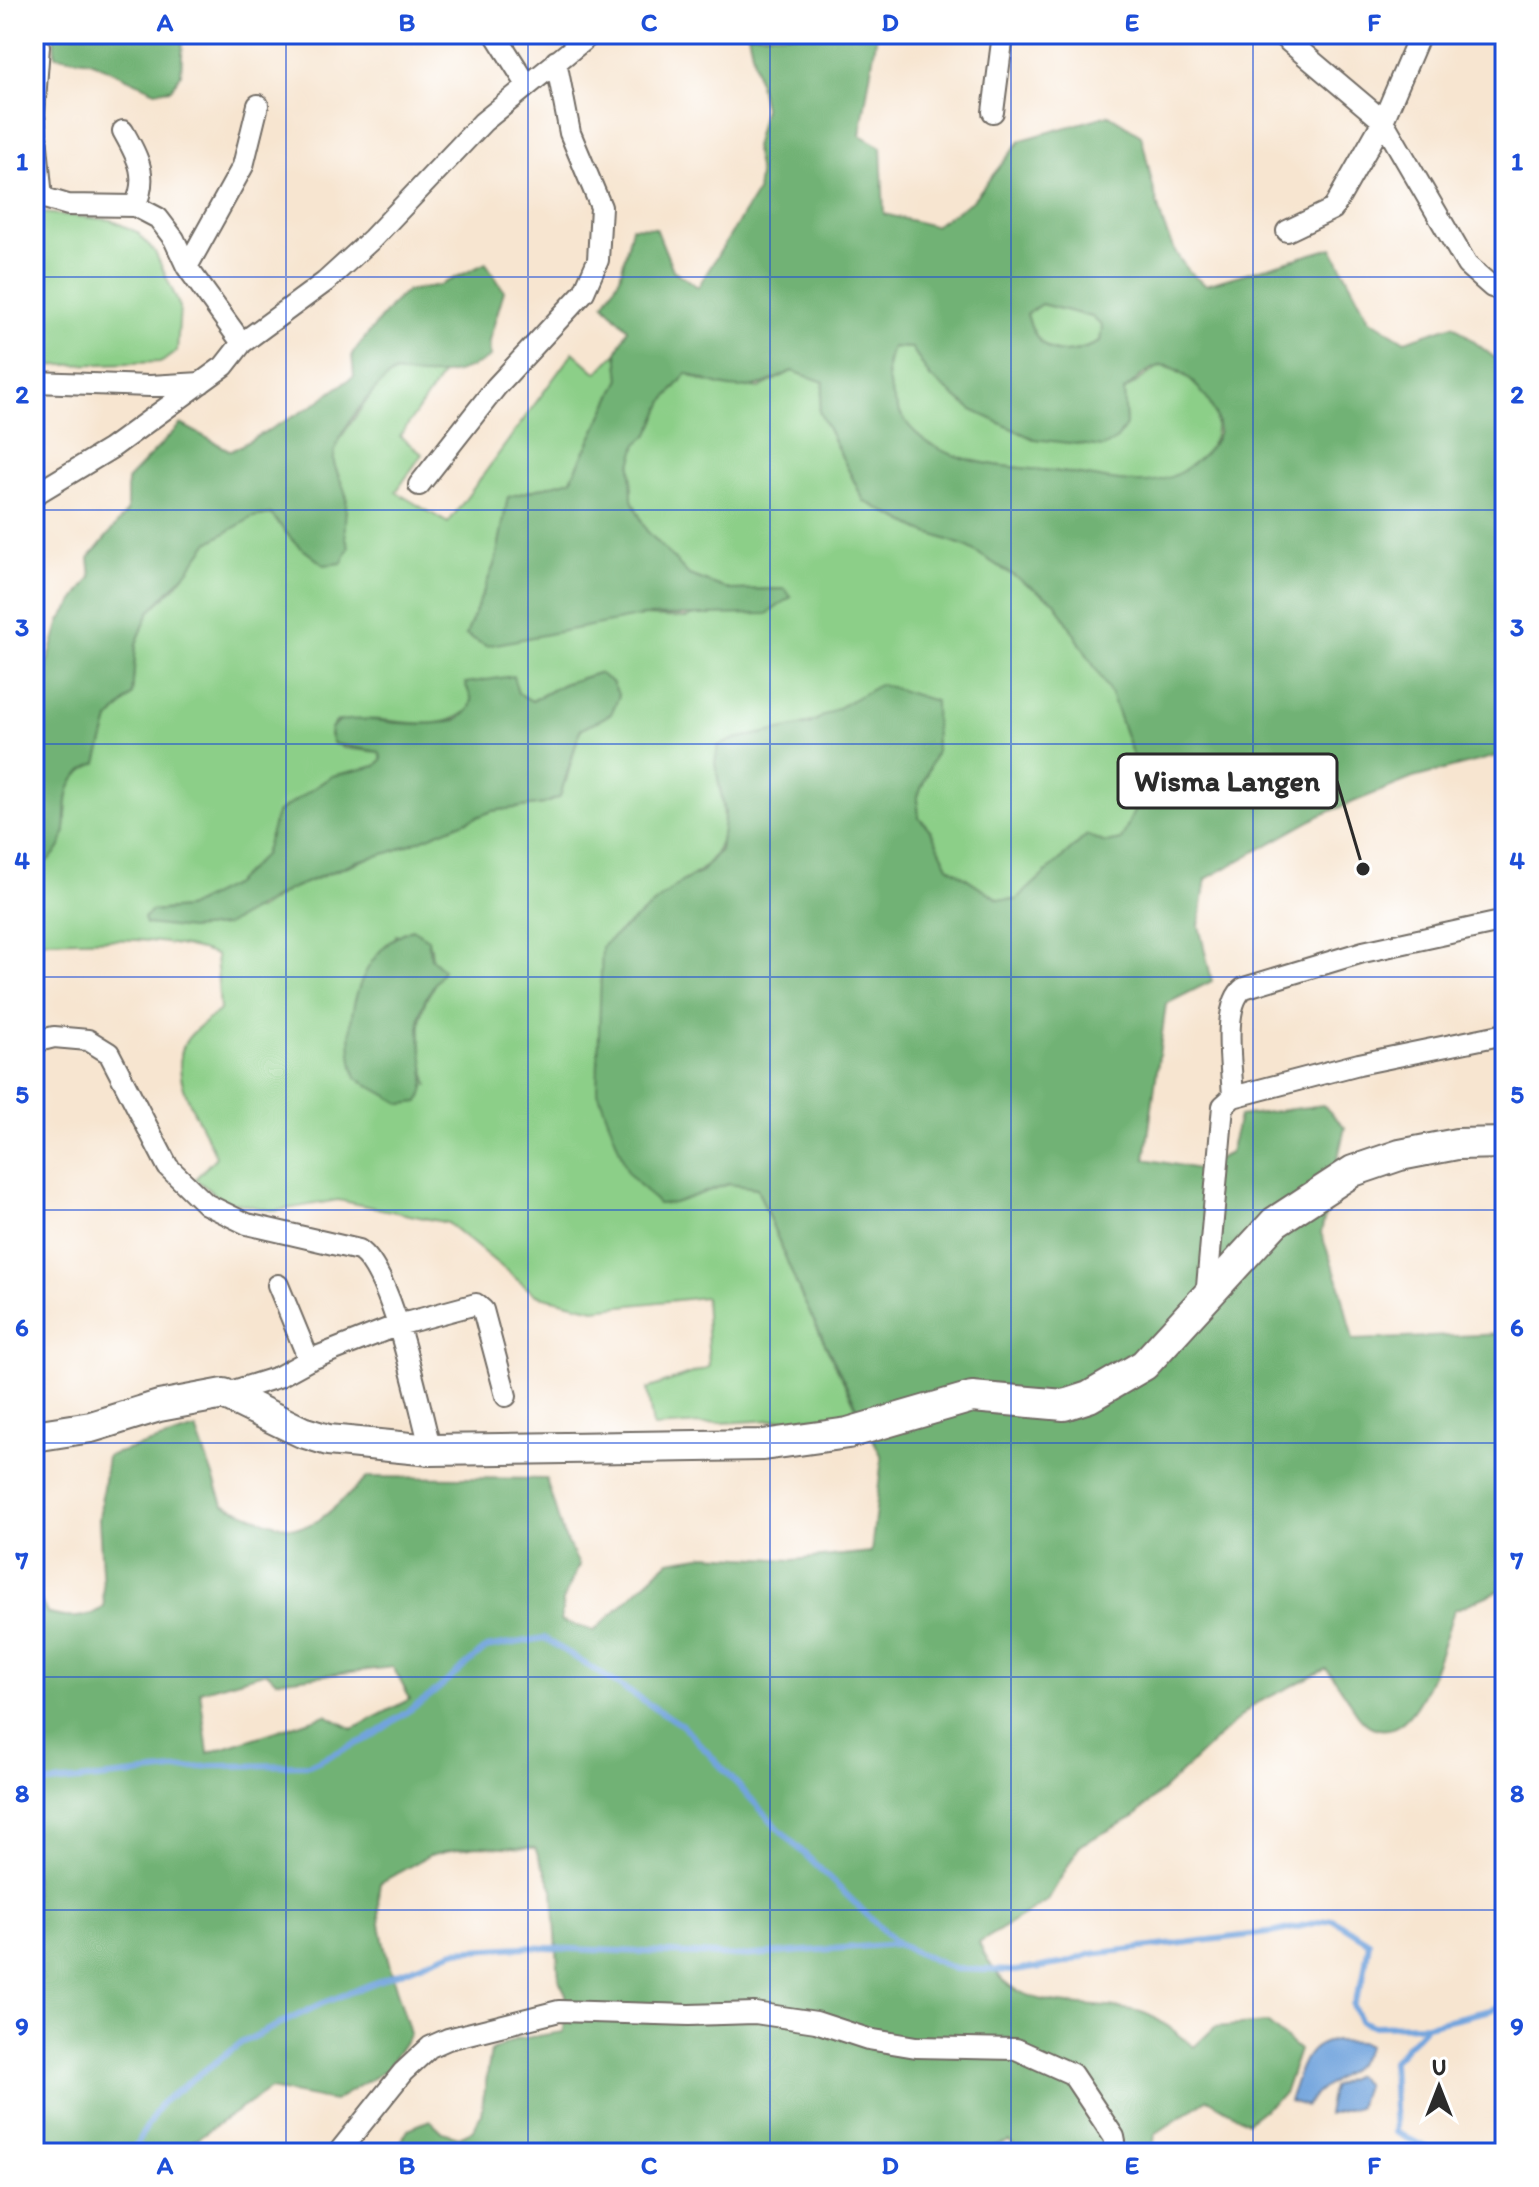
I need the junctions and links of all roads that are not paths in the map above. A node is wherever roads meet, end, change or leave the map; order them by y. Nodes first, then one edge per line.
1 (35, 34) edge
2 (495, 34) edge
3 (591, 34) edge
4 (1003, 34) edge
5 (1280, 34) edge
6 (1420, 34) edge
7 (556, 61) junction
8 (526, 83) junction
9 (258, 105) dead end
10 (993, 112) dead end
11 (1383, 121) junction
12 (123, 131) dead end
13 (38, 196) edge
14 (135, 206) junction
15 (1287, 231) dead end
16 (187, 267) junction
17 (1505, 291) edge
18 (242, 343) junction
19 (34, 382) edge
20 (201, 383) junction
21 (419, 485) dead end
22 (34, 495) edge
23 (1505, 921) edge
24 (1505, 1034) edge
25 (34, 1042) edge
26 (1233, 1097) junction
27 (1505, 1143) edge
28 (278, 1285) dead end
29 (1206, 1298) junction
30 (398, 1325) junction
31 (309, 1360) junction
32 (224, 1394) junction
33 (506, 1396) dead end
34 (34, 1436) edge
35 (431, 1450) junction
36 (338, 2153) edge
37 (1117, 2153) edge

1 - 13 street
2 - 8 street
3 - 7 street
4 - 10 street
5 - 11 street
6 - 11 street
7 - 8 street
7 - 21 street
8 - 18 street
9 - 16 street
11 - 15 street
11 - 17 street
12 - 14 street
13 - 14 street
14 - 16 street
16 - 18 street
18 - 20 street
19 - 20 street
20 - 22 street
23 - 26 street
24 - 26 street
25 - 30 street
26 - 29 street
27 - 29 street
28 - 31 street
29 - 35 street
30 - 31 street
30 - 33 street
30 - 35 street
31 - 32 street
32 - 34 street
32 - 35 street
36 - 37 street

